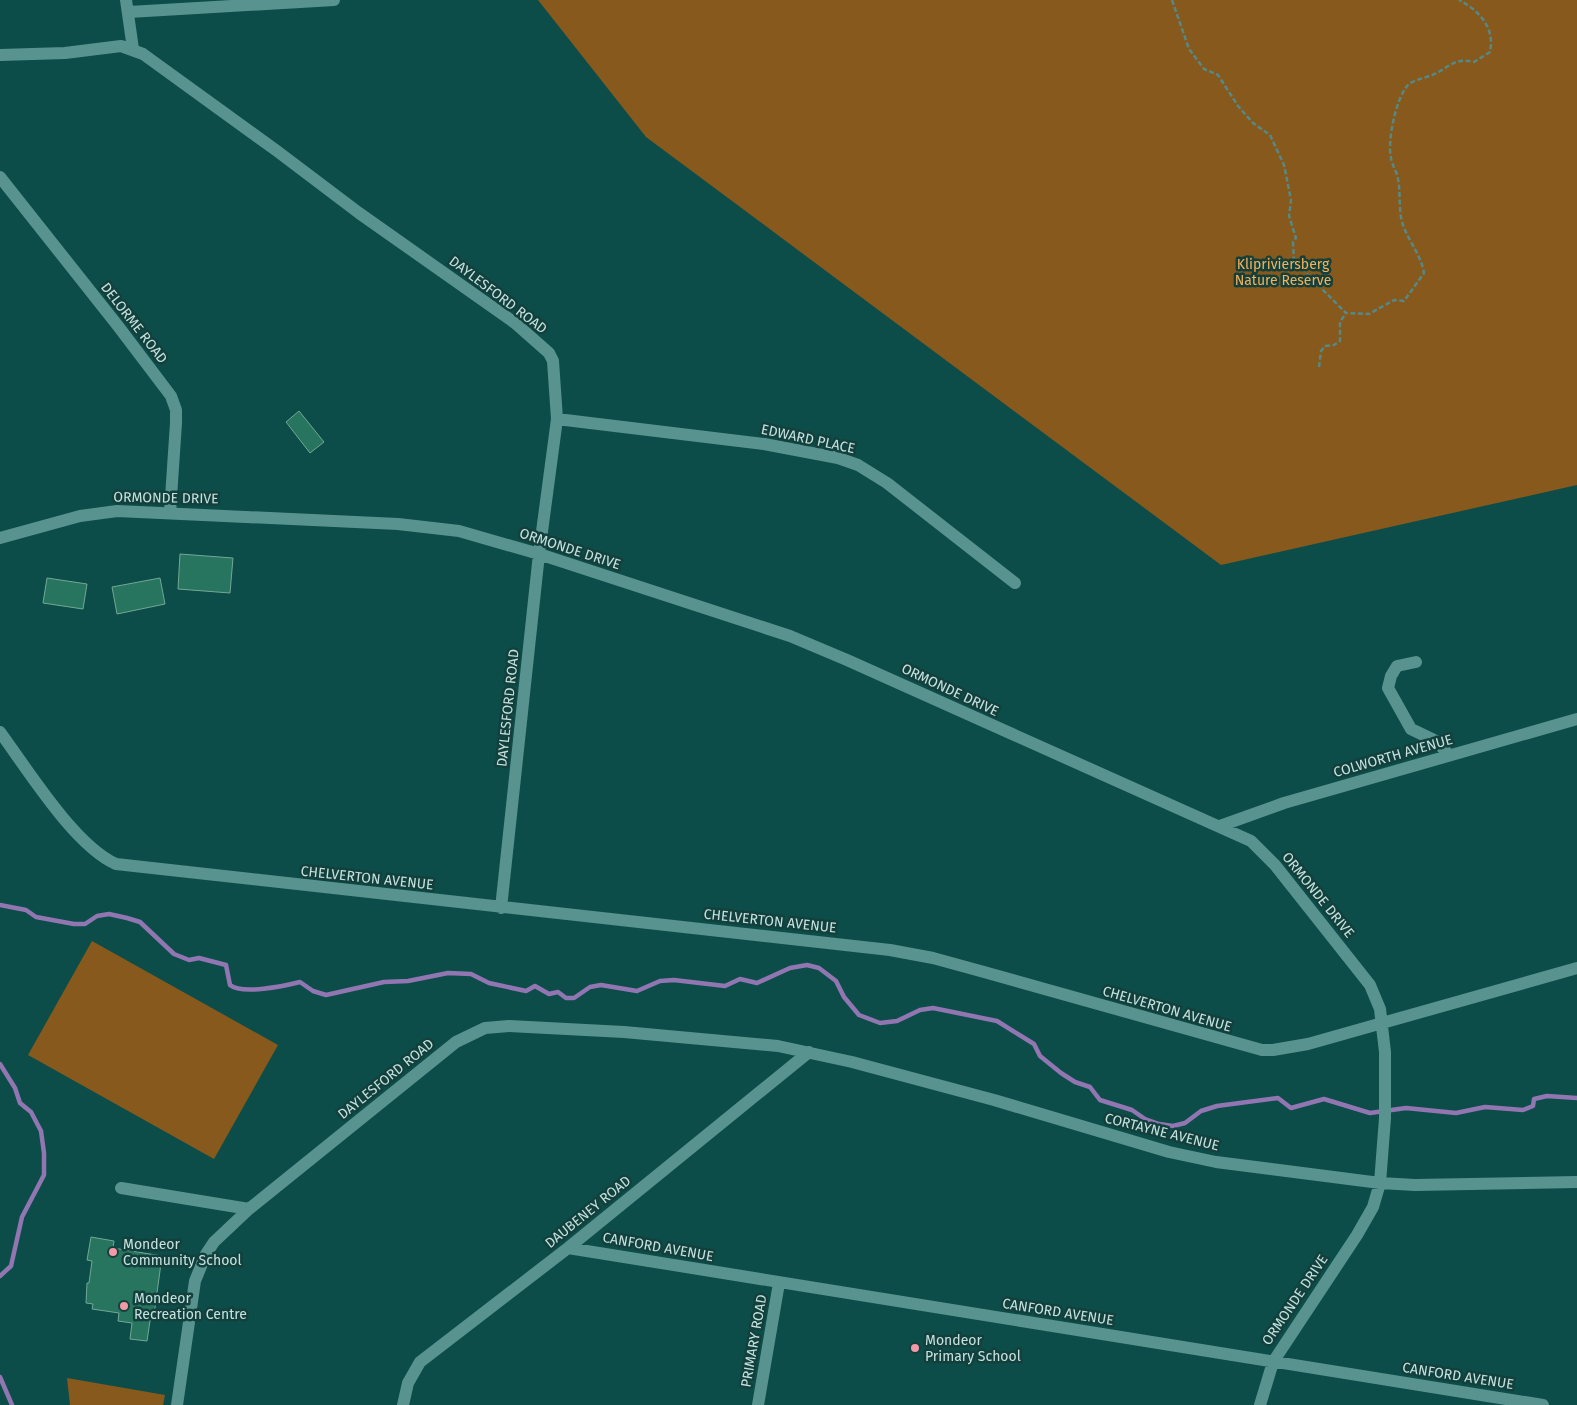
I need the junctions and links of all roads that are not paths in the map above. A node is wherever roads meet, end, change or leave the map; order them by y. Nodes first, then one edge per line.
1 (334, 0) edge
2 (128, 6) edge
3 (133, 49) junction
4 (0, 55) edge
5 (0, 177) edge
6 (556, 418) junction
7 (170, 512) junction
8 (0, 538) edge
9 (539, 554) junction
10 (1015, 583) dead end
11 (1416, 662) dead end
12 (1577, 719) edge
13 (0, 732) edge
14 (1449, 755) junction
15 (1220, 826) junction
16 (502, 908) junction
17 (1577, 968) edge
18 (1382, 1022) junction
19 (809, 1052) junction
20 (1577, 1182) edge
21 (1380, 1183) junction
22 (121, 1188) dead end
23 (249, 1209) junction
24 (568, 1248) junction
25 (779, 1283) junction
26 (1273, 1362) junction
27 (177, 1405) edge
28 (403, 1405) edge
29 (758, 1405) edge
30 (1260, 1405) edge
31 (1542, 1405) edge

1 - 2 street
2 - 3 street
3 - 4 street
3 - 6 street, DAYLESFORD ROAD
5 - 7 street, DELORME ROAD
6 - 9 street, DAYLESFORD ROAD
6 - 10 street, EDWARD PLACE
7 - 8 street, ORMONDE DRIVE
7 - 9 street, ORMONDE DRIVE
9 - 15 street, ORMONDE DRIVE
9 - 16 street, DAYLESFORD ROAD
11 - 14 street
12 - 14 street, COLWORTH AVENUE
13 - 16 street, CHELVERTON AVENUE
14 - 15 street, COLWORTH AVENUE
15 - 18 street, ORMONDE DRIVE
16 - 18 street, CHELVERTON AVENUE
17 - 18 street, CHELVERTON AVENUE
18 - 21 street, ORMONDE DRIVE
19 - 21 street, CORTAYNE AVENUE
19 - 23 street, DAYLESFORD ROAD
19 - 24 street, DAUBENEY ROAD
20 - 21 street, CORTAYNE AVENUE
21 - 26 street, ORMONDE DRIVE
22 - 23 street
23 - 27 street, DAYLESFORD ROAD
24 - 25 street, CANFORD AVENUE
24 - 28 street, DAUBENEY ROAD
25 - 26 street, CANFORD AVENUE
25 - 29 street, PRIMARY ROAD
26 - 30 street, ORMONDE DRIVE
26 - 31 street, CANFORD AVENUE

